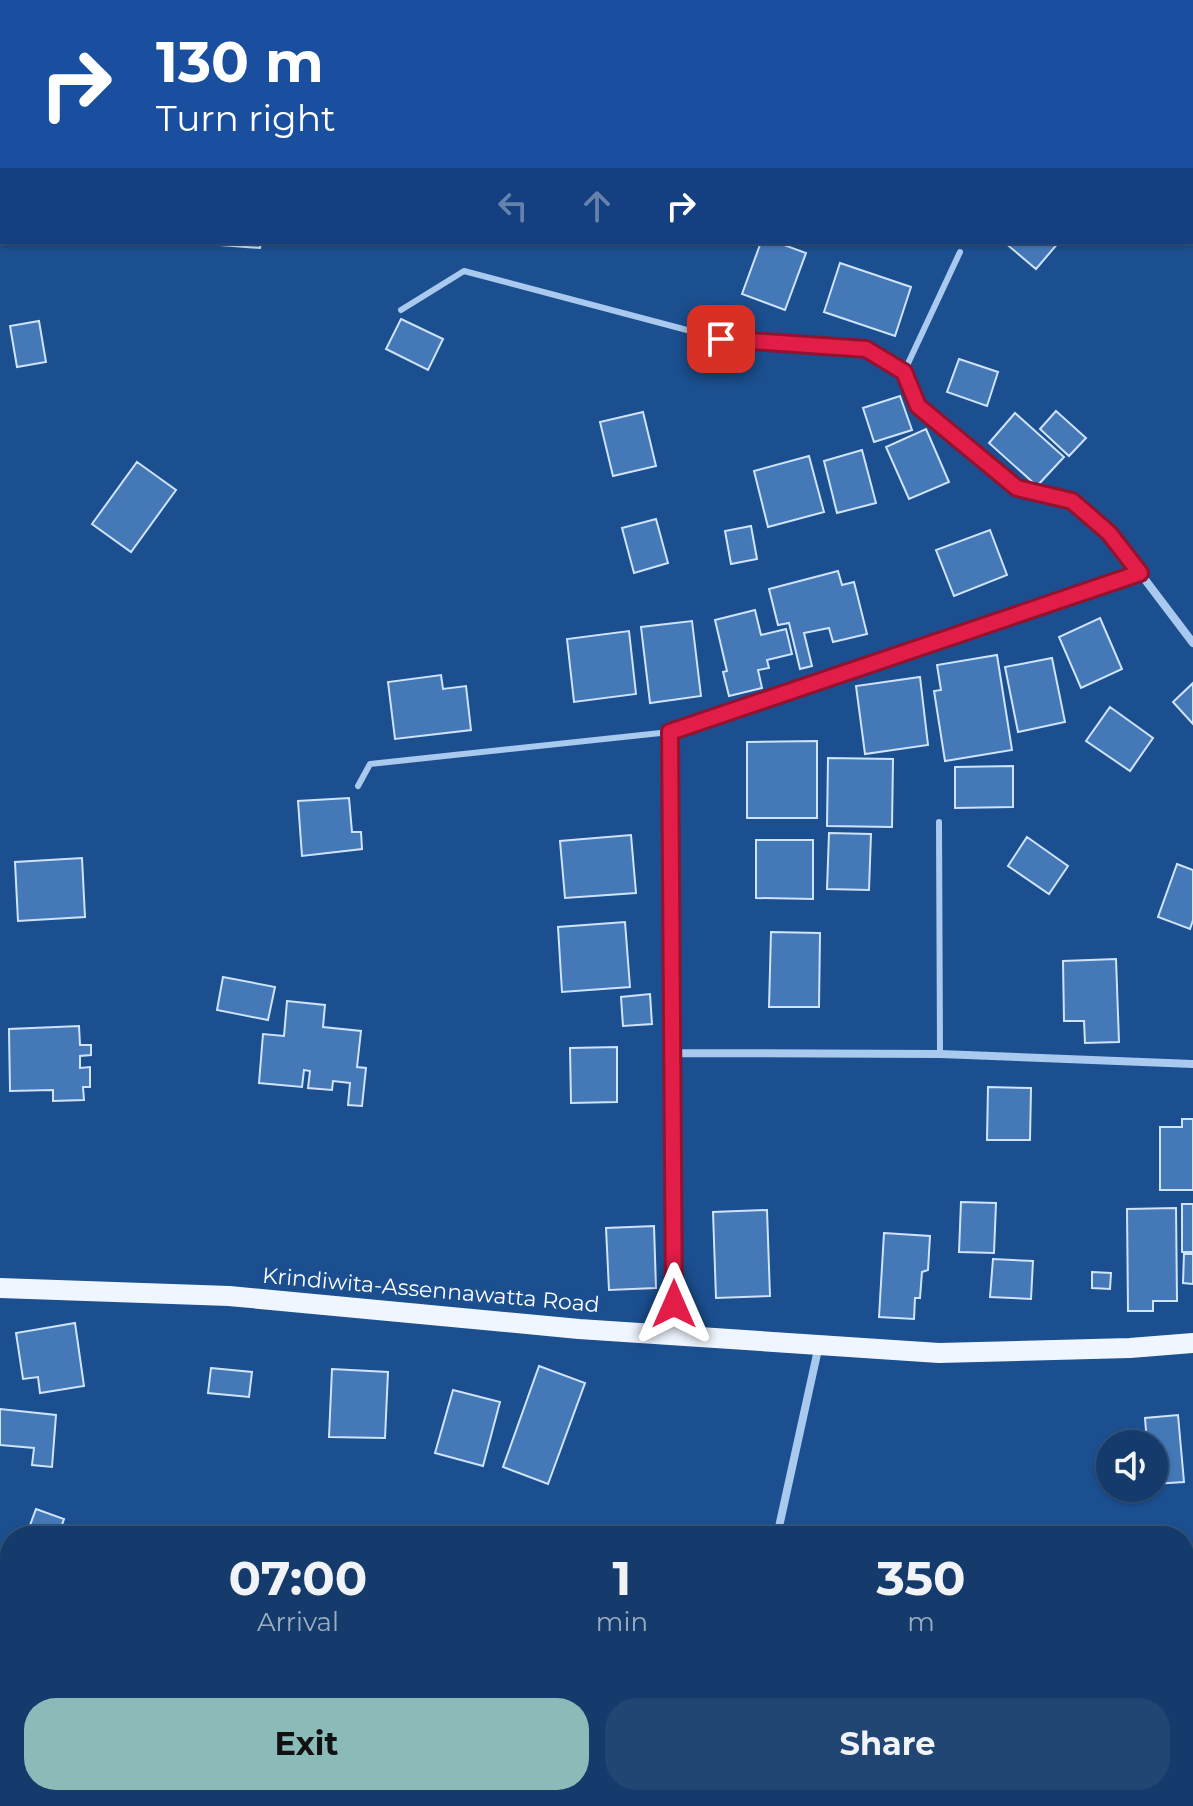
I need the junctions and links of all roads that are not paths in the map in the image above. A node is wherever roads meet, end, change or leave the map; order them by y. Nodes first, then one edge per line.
1 (960, 252) dead end
2 (401, 310) dead end
3 (904, 372) junction
4 (1140, 573) junction
5 (1193, 643) edge
6 (670, 732) junction
7 (358, 786) dead end
8 (939, 822) dead end
9 (672, 1053) junction
10 (940, 1054) junction
11 (1193, 1064) edge
12 (0, 1288) edge
13 (674, 1335) junction
14 (1193, 1343) edge
15 (820, 1344) junction
16 (779, 1526) edge

1 - 3 lane
2 - 3 lane
3 - 4 lane
4 - 5 street
4 - 6 street
6 - 7 lane
6 - 9 street
8 - 10 lane
9 - 10 street
9 - 13 street
10 - 11 street
12 - 13 main road, Krindiwita-Assennawatta Road
13 - 15 main road, Krindiwita-Assennawatta Road
14 - 15 main road, Krindiwita-Assennawatta Road
15 - 16 street

